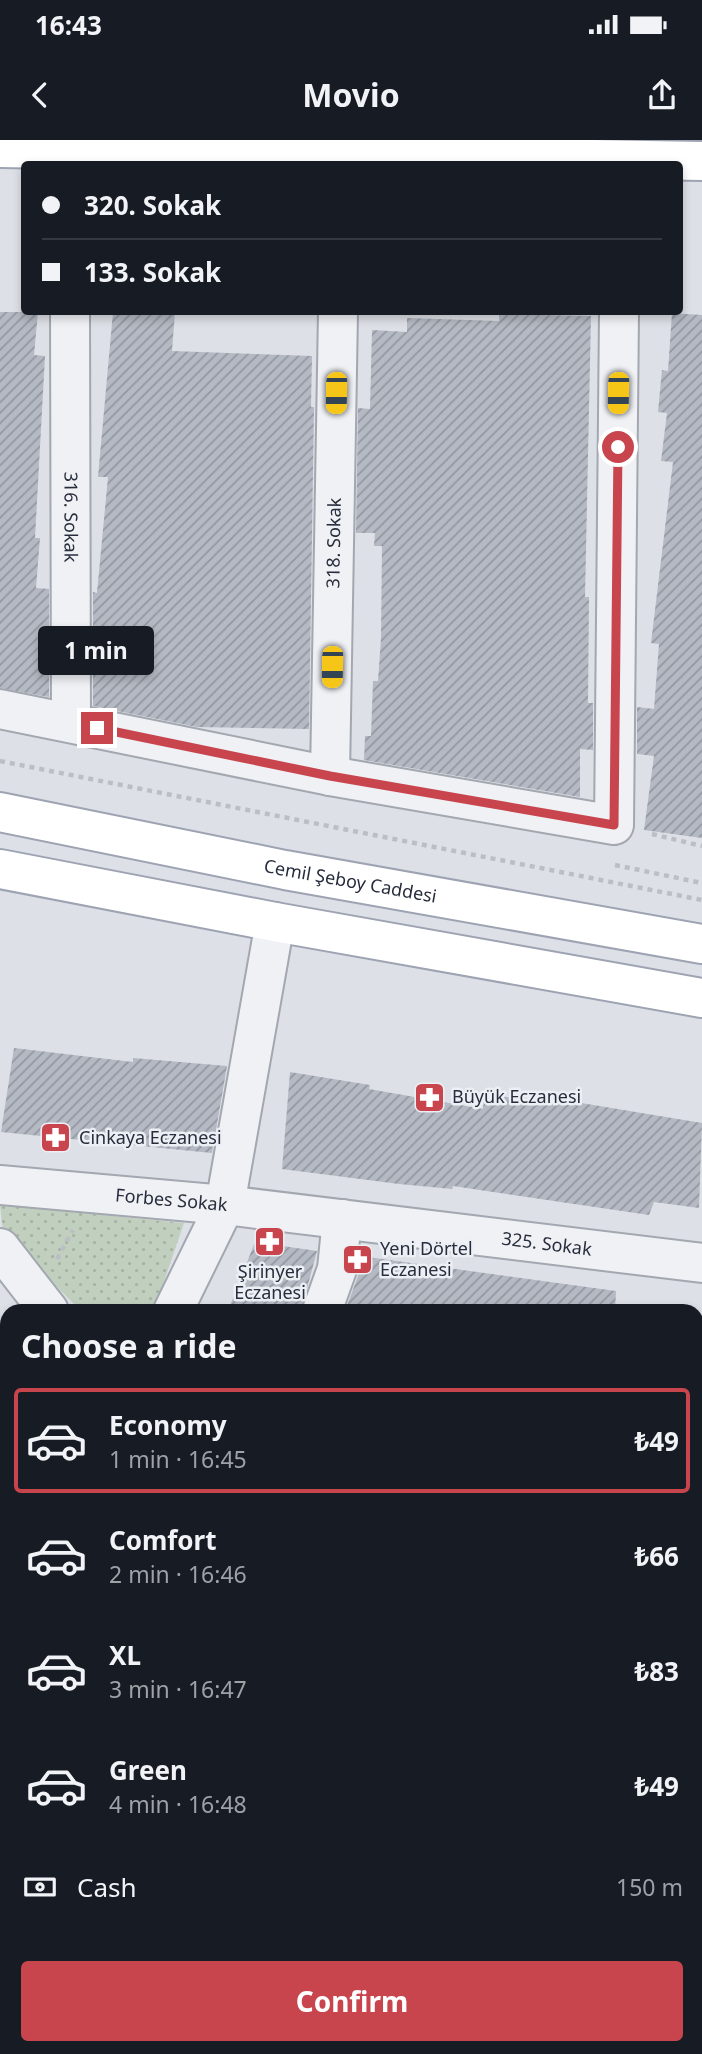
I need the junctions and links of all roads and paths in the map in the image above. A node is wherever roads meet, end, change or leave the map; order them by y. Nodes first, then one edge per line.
1 (0, 148) edge
2 (70, 152) edge
3 (340, 153) edge
4 (621, 155) edge
5 (702, 161) edge
6 (70, 315) edge
7 (338, 315) edge
8 (619, 315) edge
9 (0, 709) edge
10 (71, 722) junction
11 (0, 761) edge
12 (330, 776) junction
13 (0, 812) edge
14 (315, 823) junction
15 (614, 825) junction
16 (702, 846) edge
17 (0, 869) edge
18 (285, 870) junction
19 (702, 900) edge
20 (275, 922) junction
21 (702, 944) edge
22 (702, 998) edge
23 (0, 1185) edge
24 (95, 1193) junction
25 (225, 1205) junction
26 (342, 1219) junction
27 (0, 1248) edge
28 (702, 1263) edge
29 (43, 1303) edge
30 (176, 1304) edge
31 (324, 1304) edge

1 - 2 main road
2 - 3 main road
3 - 4 main road
4 - 5 main road
6 - 10 street, 316. Sokak
7 - 12 street, 318. Sokak
8 - 15 street
9 - 10 street
10 - 12 street
11 - 14 path
12 - 14 path
12 - 15 street
13 - 18 main road, Cemil Şeboy Caddesi
14 - 18 path
14 - 19 path
15 - 16 path
17 - 20 main road
18 - 21 main road, Cemil Şeboy Caddesi
20 - 22 main road
20 - 25 street
23 - 24 street, Forbes Sokak
24 - 25 street, Forbes Sokak
24 - 29 path
25 - 26 street, 325. Sokak
25 - 30 street, Forbes Sokak
26 - 28 street, 325. Sokak
26 - 31 street
27 - 29 street

